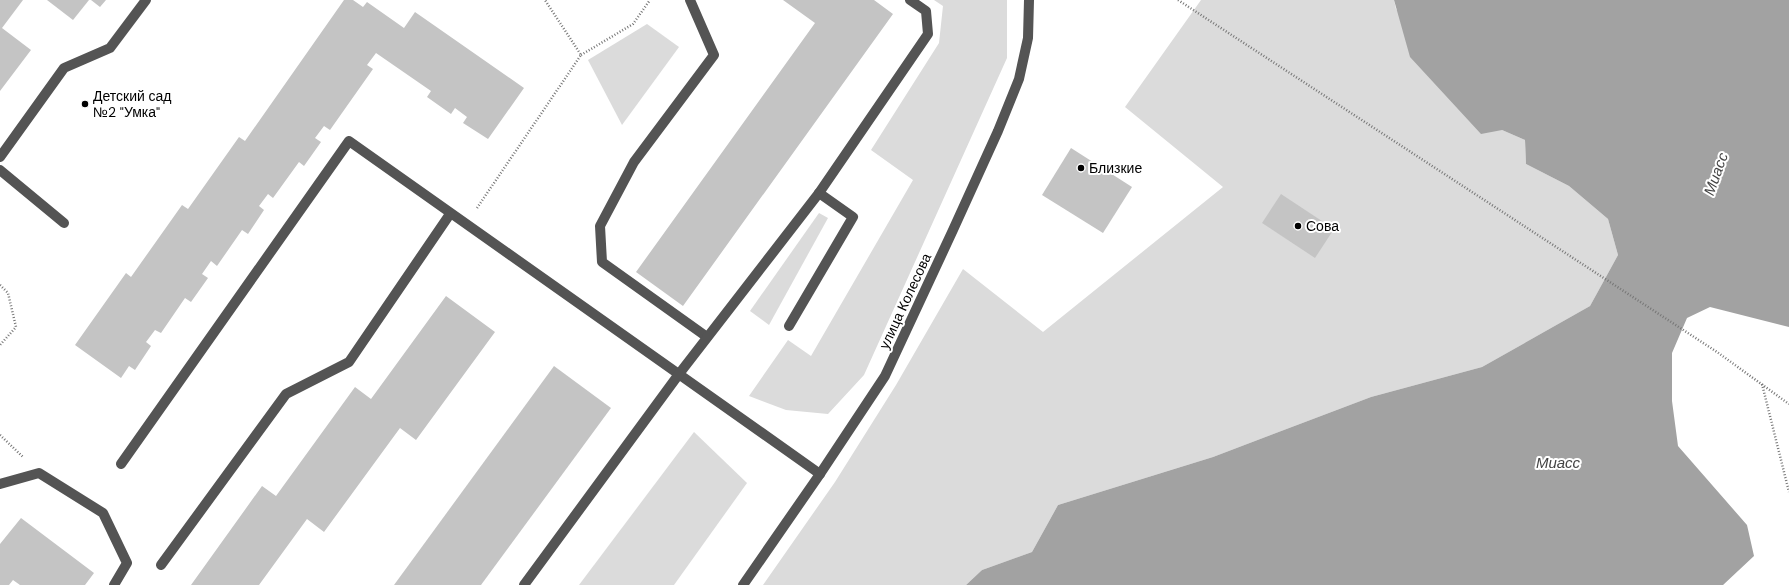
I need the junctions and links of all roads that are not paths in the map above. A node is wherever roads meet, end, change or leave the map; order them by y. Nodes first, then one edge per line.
1 (146, 0) edge
2 (690, 0) edge
3 (910, 0) edge
4 (1029, 0) edge
5 (0, 157) edge
6 (0, 170) edge
7 (819, 193) junction
8 (450, 214) junction
9 (64, 223) dead end
10 (789, 326) dead end
11 (707, 337) junction
12 (679, 374) junction
13 (121, 464) dead end
14 (820, 474) junction
15 (0, 484) edge
16 (161, 565) dead end
17 (114, 585) edge
18 (524, 585) edge
19 (743, 585) edge

1 - 5 street
2 - 11 street
3 - 7 street
4 - 14 street, улица Колесова
6 - 9 street
7 - 10 street
7 - 11 street
8 - 12 street
8 - 13 street
8 - 16 street
11 - 12 street
12 - 14 street
12 - 18 street
14 - 19 street, улица Колесова
15 - 17 street

